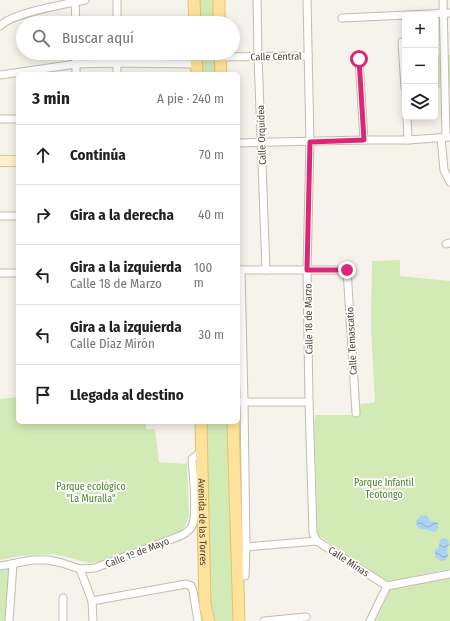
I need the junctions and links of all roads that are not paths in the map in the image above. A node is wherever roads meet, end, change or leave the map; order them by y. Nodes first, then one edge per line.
1 (86, 0) edge
2 (117, 0) edge
3 (194, 0) edge
4 (219, 0) edge
5 (257, 0) edge
6 (307, 0) edge
7 (443, 0) edge
8 (75, 1) edge
9 (447, 13) edge
10 (76, 16) edge
11 (117, 16) edge
12 (195, 16) edge
13 (220, 16) edge
14 (342, 18) dead end
15 (0, 26) edge
16 (402, 48) edge
17 (240, 56) edge
18 (258, 56) junction
19 (308, 56) junction
20 (359, 59) dead end
21 (76, 60) edge
22 (220, 60) edge
23 (117, 63) junction
24 (76, 64) junction
25 (196, 64) edge
26 (21, 72) edge
27 (76, 72) edge
28 (117, 72) edge
29 (221, 72) edge
30 (16, 73) edge
31 (0, 75) edge
32 (405, 84) edge
33 (0, 119) edge
34 (16, 119) edge
35 (407, 120) edge
36 (445, 137) edge
37 (364, 140) junction
38 (408, 140) junction
39 (310, 142) junction
40 (240, 143) edge
41 (262, 143) junction
42 (0, 161) edge
43 (16, 161) edge
44 (450, 182) edge
45 (0, 216) edge
46 (16, 216) edge
47 (240, 270) edge
48 (266, 270) junction
49 (307, 270) junction
50 (0, 273) edge
51 (16, 273) edge
52 (240, 336) edge
53 (241, 402) edge
54 (308, 402) junction
55 (356, 413) dead end
56 (201, 424) edge
57 (233, 424) edge
58 (202, 451) junction
59 (317, 541) junction
60 (246, 548) junction
61 (13, 564) junction
62 (0, 566) edge
63 (80, 569) junction
64 (450, 574) edge
65 (245, 576) dead end
66 (387, 586) junction
67 (63, 598) dead end
68 (92, 601) junction
69 (306, 617) dead end
70 (9, 621) edge
71 (62, 621) edge
72 (93, 621) edge
73 (198, 621) edge
74 (209, 621) edge
75 (239, 621) edge
76 (264, 621) edge
77 (370, 621) edge

1 - 8 street
2 - 11 street
3 - 12 main road
4 - 13 main road
5 - 18 street, Calle Orquídea
6 - 19 street, Calle 18 de Marzo
7 - 9 street
8 - 10 street
8 - 15 street
9 - 14 street
9 - 36 street
16 - 32 street
17 - 18 street, Calle Central
18 - 19 street, Calle Central
18 - 41 street, Calle Orquídea
19 - 39 street, Calle 18 de Marzo
20 - 37 street
21 - 24 street
22 - 29 main road
23 - 24 street
23 - 25 street
23 - 28 street
24 - 26 street
24 - 27 street
30 - 31 street
33 - 34 street
35 - 38 street
36 - 38 street
36 - 44 street
37 - 38 street
37 - 39 street
39 - 41 street
39 - 49 street, Calle 18 de Marzo
40 - 41 street
41 - 48 street, Calle Orquídea
42 - 43 street
45 - 46 street
47 - 48 street
48 - 49 street
49 - 54 street, Calle 18 de Marzo
49 - 55 street, Calle Temascatio
50 - 51 street
52 - 53 street
53 - 54 street
53 - 60 street
54 - 59 street, Calle 18 de Marzo
56 - 58 main road, Avenida de las Torres
57 - 75 main road
58 - 63 street, Calle 1º de Mayo
58 - 74 main road, Avenida de las Torres
59 - 60 street, Calle Minas
59 - 66 street, Calle Minas
60 - 65 street
61 - 62 street, Calle 1º de Mayo
61 - 63 street, Calle 1º de Mayo
61 - 70 street
63 - 68 street
64 - 66 street
66 - 77 street
67 - 71 street
68 - 72 street
68 - 73 street
69 - 76 street

